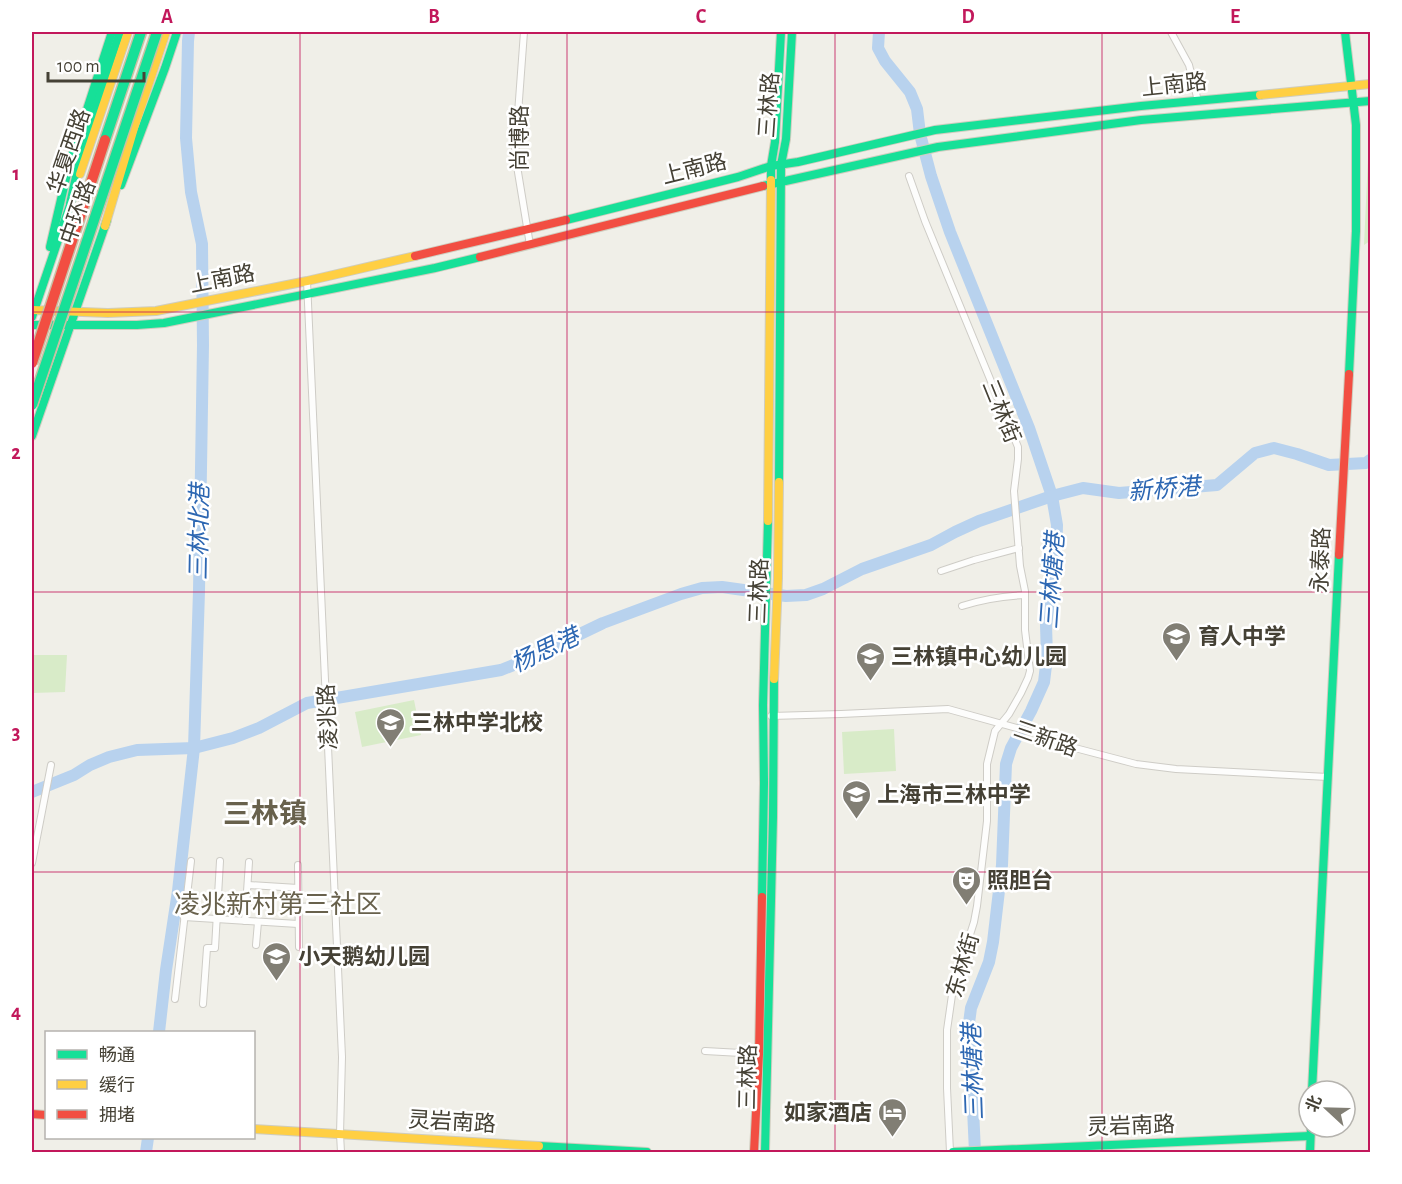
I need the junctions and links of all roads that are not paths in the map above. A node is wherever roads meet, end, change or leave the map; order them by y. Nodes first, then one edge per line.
1 (112, 32) edge
2 (120, 32) edge
3 (129, 32) edge
4 (141, 32) edge
5 (159, 32) edge
6 (165, 32) edge
7 (177, 32) edge
8 (524, 32) edge
9 (781, 32) edge
10 (792, 32) edge
11 (1171, 32) edge
12 (1345, 32) edge
13 (1371, 84) edge
14 (1352, 86) junction
15 (1198, 101) junction
16 (1371, 101) edge
17 (1353, 103) junction
18 (776, 166) junction
19 (909, 176) dead end
20 (776, 183) junction
21 (70, 204) junction
22 (105, 226) junction
23 (527, 230) junction
24 (530, 244) junction
25 (307, 280) junction
26 (43, 282) junction
27 (308, 294) junction
28 (75, 311) junction
29 (32, 312) edge
30 (32, 325) edge
31 (70, 325) junction
32 (32, 363) edge
33 (32, 405) edge
34 (32, 436) edge
35 (1018, 548) junction
36 (941, 571) dead end
37 (1025, 595) junction
38 (962, 606) dead end
39 (769, 717) junction
40 (1003, 723) junction
41 (51, 765) dead end
42 (1328, 777) junction
43 (191, 861) dead end
44 (220, 861) dead end
45 (249, 862) dead end
46 (32, 863) edge
47 (298, 866) dead end
48 (248, 885) junction
49 (298, 888) junction
50 (335, 905) junction
51 (298, 907) junction
52 (184, 917) junction
53 (217, 920) junction
54 (245, 921) junction
55 (258, 922) junction
56 (298, 924) junction
57 (256, 945) dead end
58 (298, 947) dead end
59 (175, 999) dead end
60 (203, 1004) dead end
61 (705, 1052) dead end
62 (759, 1054) junction
63 (1313, 1079) edge
64 (255, 1129) edge
65 (1297, 1133) edge
66 (340, 1134) junction
67 (569, 1150) edge
68 (340, 1152) edge
69 (648, 1152) edge
70 (754, 1152) edge
71 (765, 1152) edge
72 (952, 1152) edge

1 - 26 main road
2 - 21 main road
3 - 21 main road, 华夏西路
4 - 32 main road, 中环路, bridge
5 - 28 main road
5 - 33 main road, 中环路, bridge
6 - 22 main road
7 - 22 main road
8 - 23 street, 尚博路
9 - 18 main road, 三林路
10 - 18 main road, 三林路
11 - 15 street
12 - 14 main road, 永泰路
13 - 14 main road, 上南路
14 - 15 main road, 上南路
14 - 17 main road, 永泰路
15 - 18 main road, 上南路
16 - 17 main road, 上南路
17 - 20 main road, 上南路
17 - 42 main road, 永泰路
18 - 20 main road, 三林路
18 - 23 main road, 上南路
19 - 35 street, 三林街
20 - 24 main road, 上南路
20 - 39 main road, 三林路
21 - 26 main road, 华夏西路
22 - 28 main road
23 - 24 street, 尚博路
23 - 25 main road, 上南路
24 - 27 main road, 上南路
25 - 27 street, 凌兆路
25 - 28 main road, 上南路
26 - 29 main road, 华夏西路
27 - 31 main road, 上南路
27 - 50 street, 凌兆路
28 - 29 main road, 上南路
28 - 31 main road
30 - 31 main road, 上南路
31 - 34 main road
35 - 36 street
35 - 37 street, 三林街
37 - 38 street
37 - 40 street, 三林街
39 - 40 street, 三新路
39 - 62 main road, 三林路
39 - 71 main road, 三林路
40 - 42 street, 三新路
40 - 72 street, 东林街
41 - 46 street
42 - 63 main road, 永泰路
43 - 52 street
44 - 53 street
45 - 48 street
47 - 49 street
48 - 49 street
48 - 54 street
49 - 51 street
50 - 51 street
50 - 66 street, 凌兆路
51 - 56 street
52 - 53 street
52 - 59 street
53 - 54 street
53 - 60 street
54 - 55 street
55 - 56 street
55 - 57 street
56 - 58 street
61 - 62 street
62 - 70 main road, 三林路
64 - 66 main road, 灵岩南路
65 - 72 main road, 灵岩南路
66 - 67 main road, 灵岩南路
66 - 68 street, 凌兆路
67 - 69 main road, 灵岩南路

